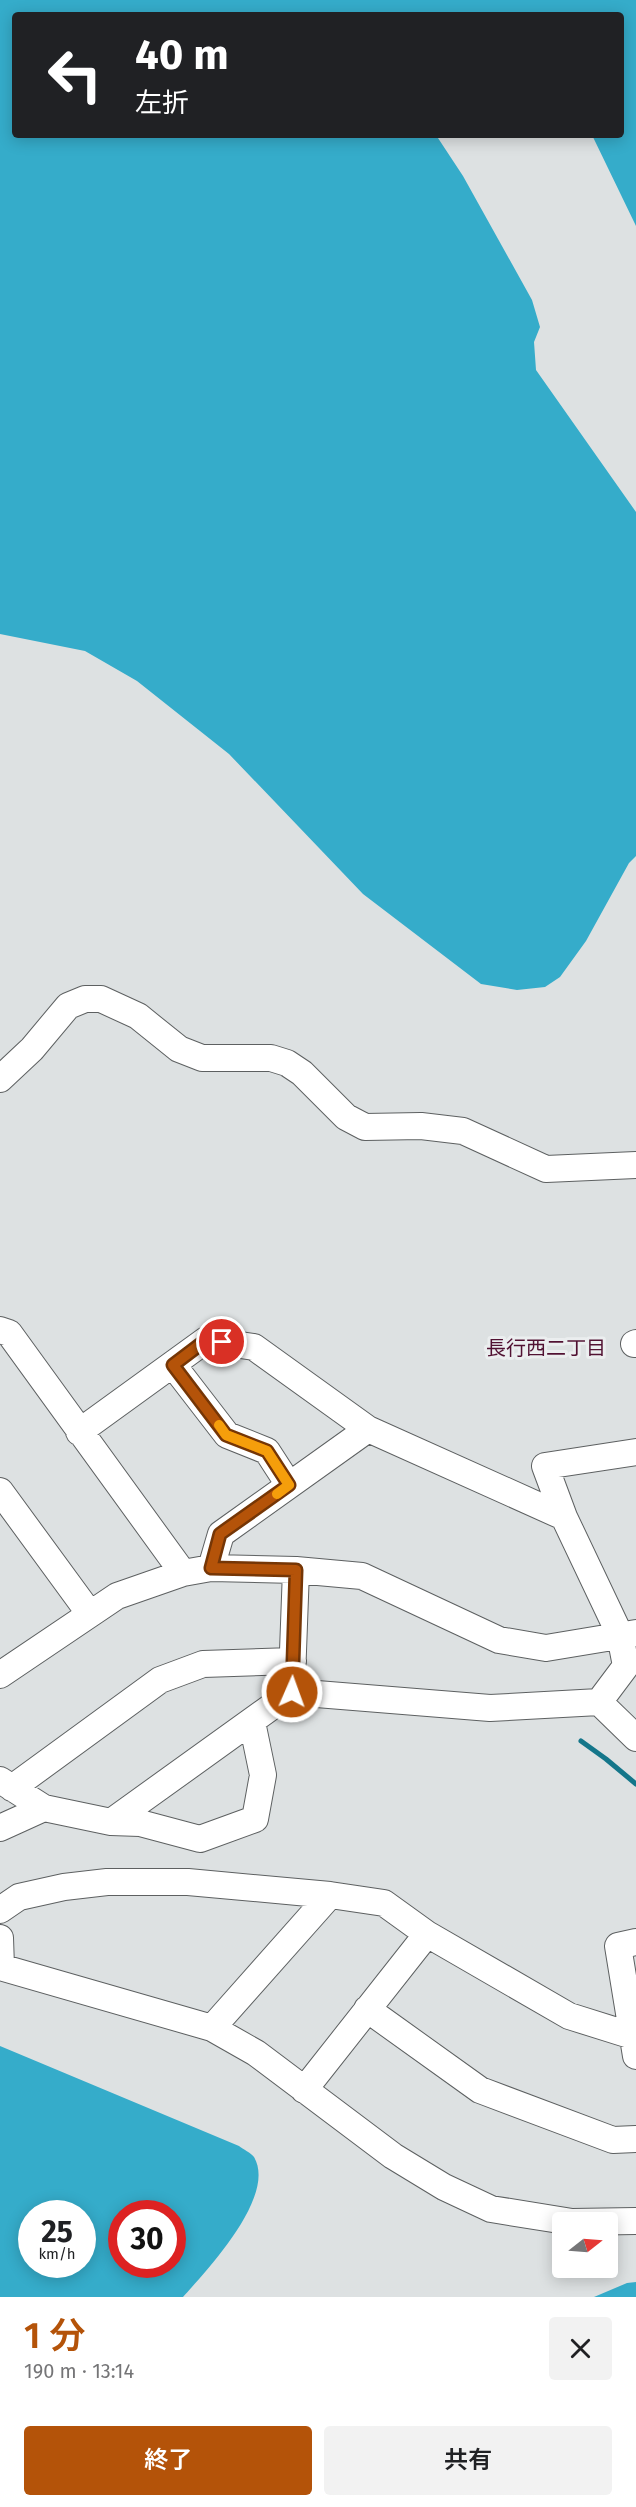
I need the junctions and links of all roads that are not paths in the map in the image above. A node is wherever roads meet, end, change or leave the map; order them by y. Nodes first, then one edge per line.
1 (0, 1079) edge
2 (636, 1165) edge
3 (0, 1330) edge
4 (173, 1365) junction
5 (368, 1429) junction
6 (80, 1432) junction
7 (636, 1452) edge
8 (289, 1485) junction
9 (0, 1491) edge
10 (564, 1517) junction
11 (211, 1568) junction
12 (296, 1570) junction
13 (183, 1573) junction
14 (90, 1614) junction
15 (628, 1634) edge
16 (293, 1661) junction
17 (2, 1669) edge
18 (292, 1692) junction
19 (598, 1702) junction
20 (252, 1722) junction
21 (636, 1738) edge
22 (6, 1784) edge
23 (44, 1808) junction
24 (111, 1822) junction
25 (0, 1828) edge
26 (330, 1895) junction
27 (0, 1910) edge
28 (428, 1934) junction
29 (0, 1938) edge
30 (636, 1942) edge
31 (1, 1967) edge
32 (367, 2009) junction
33 (212, 2028) junction
34 (635, 2043) edge
35 (304, 2090) junction
36 (636, 2139) edge
37 (636, 2221) edge

1 - 2 street
3 - 6 street
4 - 5 street
4 - 6 street
4 - 8 street
5 - 8 street
5 - 10 street
6 - 13 street
7 - 10 street
8 - 11 street
9 - 14 street
10 - 15 street
11 - 12 street
11 - 13 street
12 - 15 street
12 - 16 street
13 - 14 street
14 - 17 street
15 - 19 street
16 - 18 street
16 - 22 street
18 - 19 street
18 - 20 street
19 - 21 street
20 - 24 street
20 - 24 street
22 - 23 street
23 - 24 street
23 - 25 street
26 - 27 street
26 - 28 street
26 - 33 street
28 - 32 street
28 - 34 street
29 - 31 street
30 - 34 street
31 - 33 street
32 - 35 street
32 - 36 street
33 - 35 street
35 - 37 street

